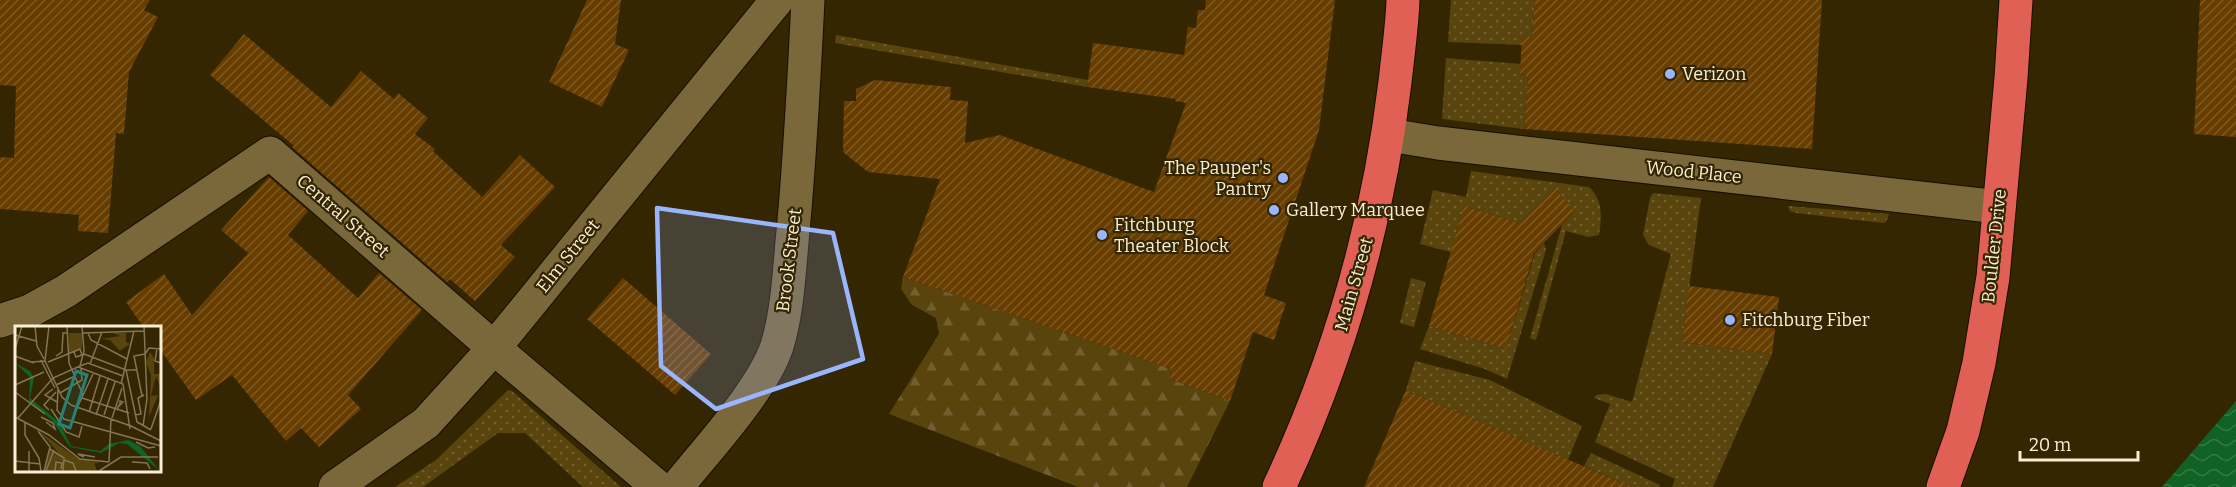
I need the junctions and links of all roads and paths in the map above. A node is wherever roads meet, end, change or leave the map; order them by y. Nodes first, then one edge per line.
1 (777, 0) edge
2 (808, 0) edge
3 (1403, 0) edge
4 (2016, 0) edge
5 (1389, 135) junction
6 (1999, 207) junction
7 (0, 321) edge
8 (494, 348) junction
9 (335, 487) edge
10 (658, 487) edge
11 (677, 487) edge
12 (1279, 487) edge
13 (1943, 487) edge

1 - 8 street, Elm Street
2 - 11 street, Brook Street
3 - 5 highway, Main Street
4 - 6 highway, Boulder Drive
5 - 6 street, Wood Place
5 - 12 highway, Main Street
6 - 13 highway, Boulder Drive
7 - 8 street, Central Street
8 - 9 street, Elm Street
8 - 10 street, Central Street

